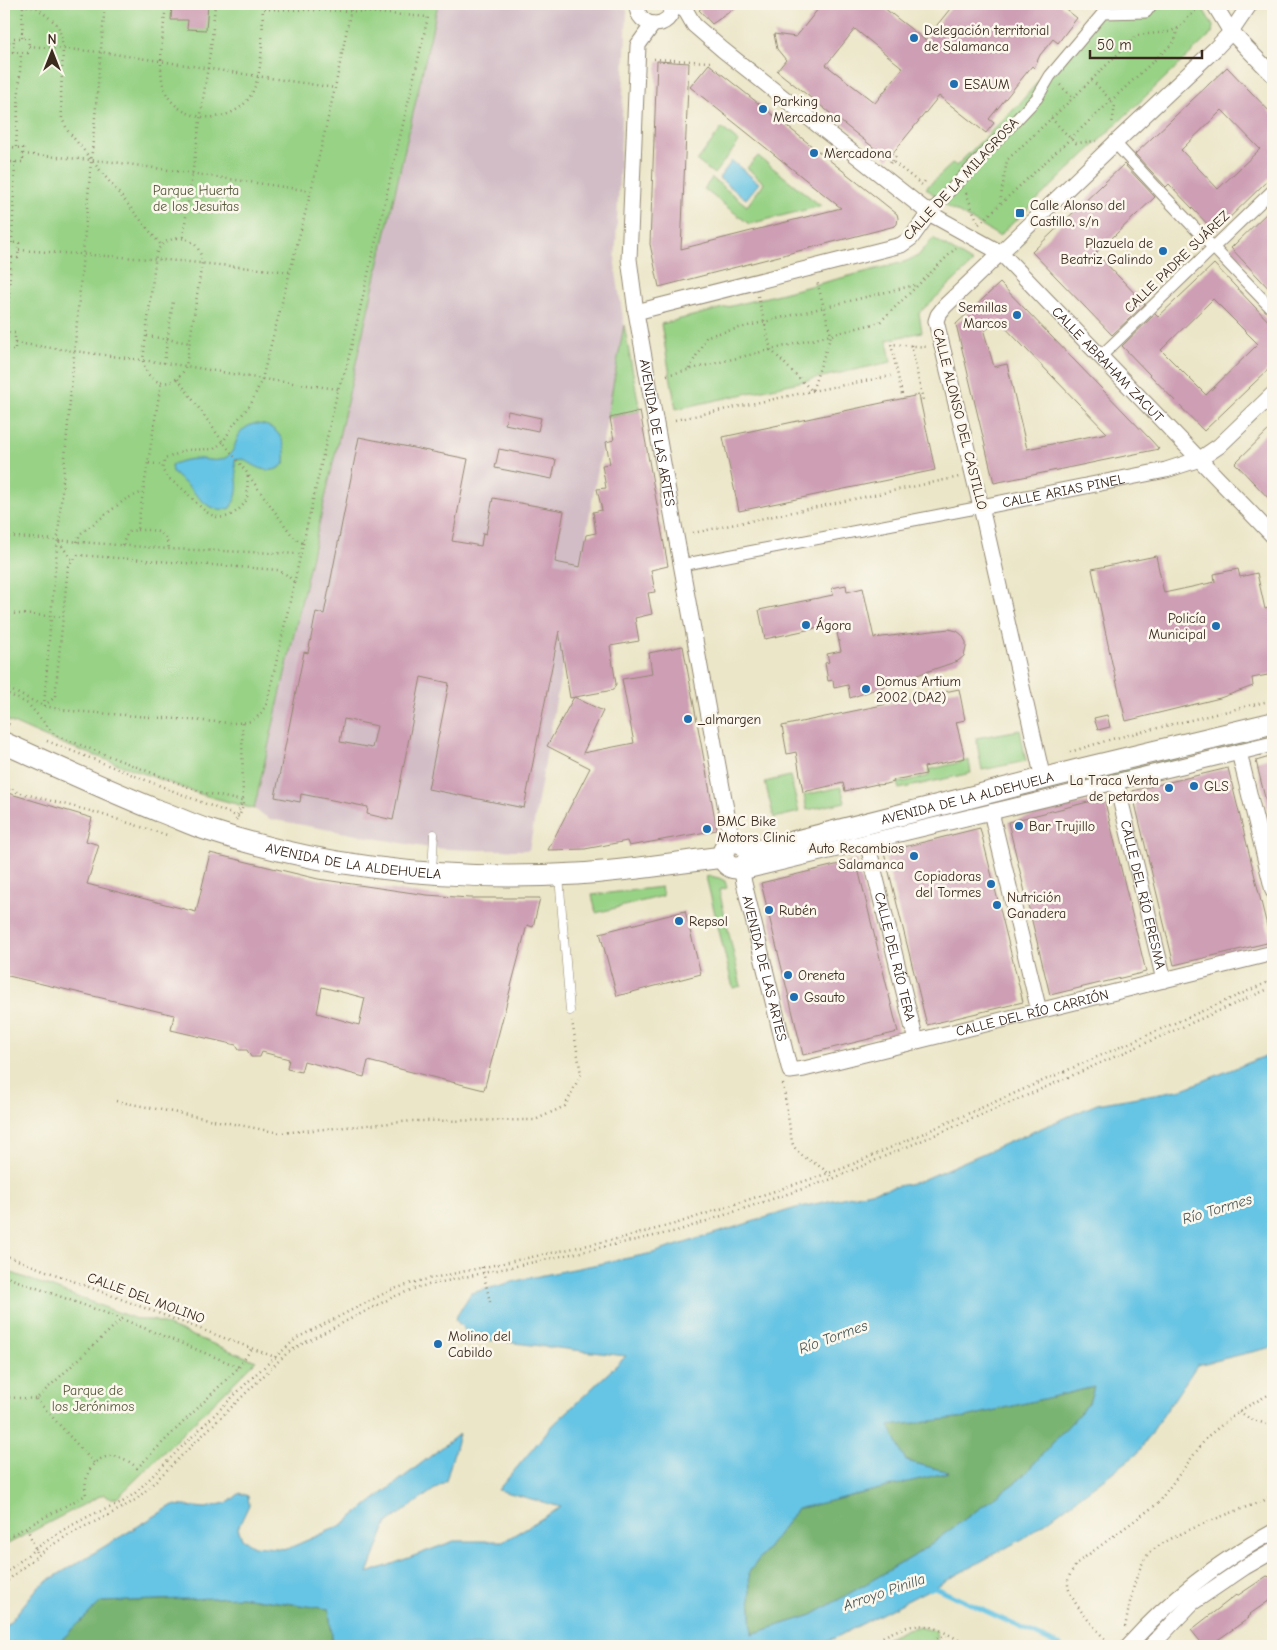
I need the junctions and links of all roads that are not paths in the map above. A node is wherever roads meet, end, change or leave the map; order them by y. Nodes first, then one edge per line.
1 (637, 4) edge
2 (1152, 4) edge
3 (1214, 4) edge
4 (1250, 4) edge
5 (683, 6) edge
6 (660, 22) junction
7 (694, 25) junction
8 (1231, 32) junction
9 (1273, 75) edge
10 (1110, 141) junction
11 (1273, 190) edge
12 (929, 213) junction
13 (1213, 248) junction
14 (1001, 253) junction
15 (1273, 310) edge
16 (636, 312) junction
17 (1101, 356) junction
18 (1273, 394) edge
19 (1200, 459) junction
20 (981, 508) junction
21 (1273, 536) edge
22 (681, 565) junction
23 (1273, 723) edge
24 (8, 735) edge
25 (1273, 744) edge
26 (1239, 752) junction
27 (1043, 779) junction
28 (1116, 782) junction
29 (991, 812) junction
30 (434, 834) dead end
31 (867, 842) junction
32 (738, 858) junction
33 (432, 873) junction
34 (559, 874) junction
35 (1273, 891) edge
36 (1273, 953) edge
37 (1164, 980) junction
38 (570, 1010) road end
39 (1039, 1010) junction
40 (916, 1041) junction
41 (787, 1077) joint
42 (1273, 1532) edge
43 (1273, 1551) edge
44 (1140, 1632) junction
45 (1155, 1645) edge
46 (1128, 1646) edge

1 - 6 street
2 - 12 street, CALLE DE LA MILAGROSA
3 - 8 street
4 - 8 street, CALLE ALONSO DEL CASTILLO
5 - 6 street, AVENIDA DE LAS ARTES
5 - 7 street
6 - 7 street
6 - 16 street, AVENIDA DE LAS ARTES
7 - 12 street, CALLE ABRAHAM ZACUT
8 - 9 street
8 - 10 street, CALLE ALONSO DEL CASTILLO
10 - 13 street
10 - 14 street, CALLE ALONSO DEL CASTILLO
11 - 13 street, CALLE PADRE SUÁREZ
12 - 14 street, CALLE ABRAHAM ZACUT
12 - 16 street, CALLE DE LA MILAGROSA
13 - 15 street
13 - 17 street, CALLE PADRE SUÁREZ
14 - 17 street, CALLE ABRAHAM ZACUT
14 - 20 street, CALLE ALONSO DEL CASTILLO
16 - 22 street, AVENIDA DE LAS ARTES
17 - 19 street, CALLE ABRAHAM ZACUT
18 - 19 street, CALLE ARIAS PINEL
19 - 20 street, CALLE ARIAS PINEL
19 - 21 street, CALLE ABRAHAM ZACUT
20 - 22 street, CALLE ARIAS PINEL
20 - 27 street, CALLE ALONSO DEL CASTILLO
22 - 32 street, AVENIDA DE LAS ARTES
23 - 27 main road, AVENIDA DE LA ALDEHUELA
24 - 33 main road, AVENIDA DE LA ALDEHUELA
25 - 26 street, AVENIDA DE LA ALDEHUELA
26 - 28 street, AVENIDA DE LA ALDEHUELA
26 - 35 street
27 - 32 main road, AVENIDA DE LA ALDEHUELA
28 - 29 street, AVENIDA DE LA ALDEHUELA
28 - 37 street, CALLE DEL RÍO ERESMA
29 - 31 street, AVENIDA DE LA ALDEHUELA
29 - 39 street
30 - 33 lane
31 - 32 street, AVENIDA DE LA ALDEHUELA
31 - 40 street, CALLE DEL RÍO TERA
32 - 34 main road, AVENIDA DE LA ALDEHUELA
32 - 41 street, AVENIDA DE LAS ARTES
33 - 34 main road, AVENIDA DE LA ALDEHUELA
34 - 38 lane
36 - 37 street, CALLE DEL RÍO CARRIÓN
37 - 39 street, CALLE DEL RÍO CARRIÓN
39 - 40 street, CALLE DEL RÍO CARRIÓN
40 - 41 street, CALLE DEL RÍO CARRIÓN
42 - 44 street
43 - 45 street
44 - 45 street
44 - 46 street

